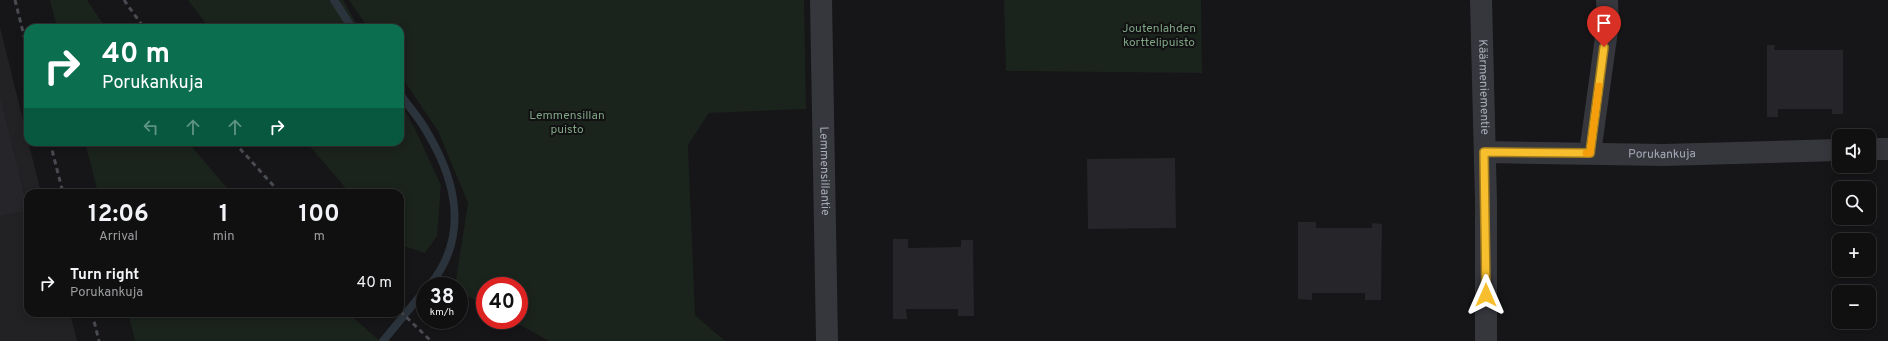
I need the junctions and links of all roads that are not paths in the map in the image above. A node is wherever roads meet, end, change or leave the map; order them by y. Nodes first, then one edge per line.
1 (821, 0) edge
2 (1481, 0) edge
3 (1607, 0) edge
4 (1876, 149) edge
5 (1888, 149) edge
6 (1832, 150) edge
7 (1484, 152) junction
8 (1590, 153) junction
9 (827, 341) edge
10 (1486, 341) edge

1 - 9 street, Lemmensillantie
2 - 7 street, Käärmeniementie
3 - 8 street
4 - 5 street
6 - 8 street, Porukankuja
7 - 8 street, Porukankuja
7 - 10 street, Käärmeniementie

